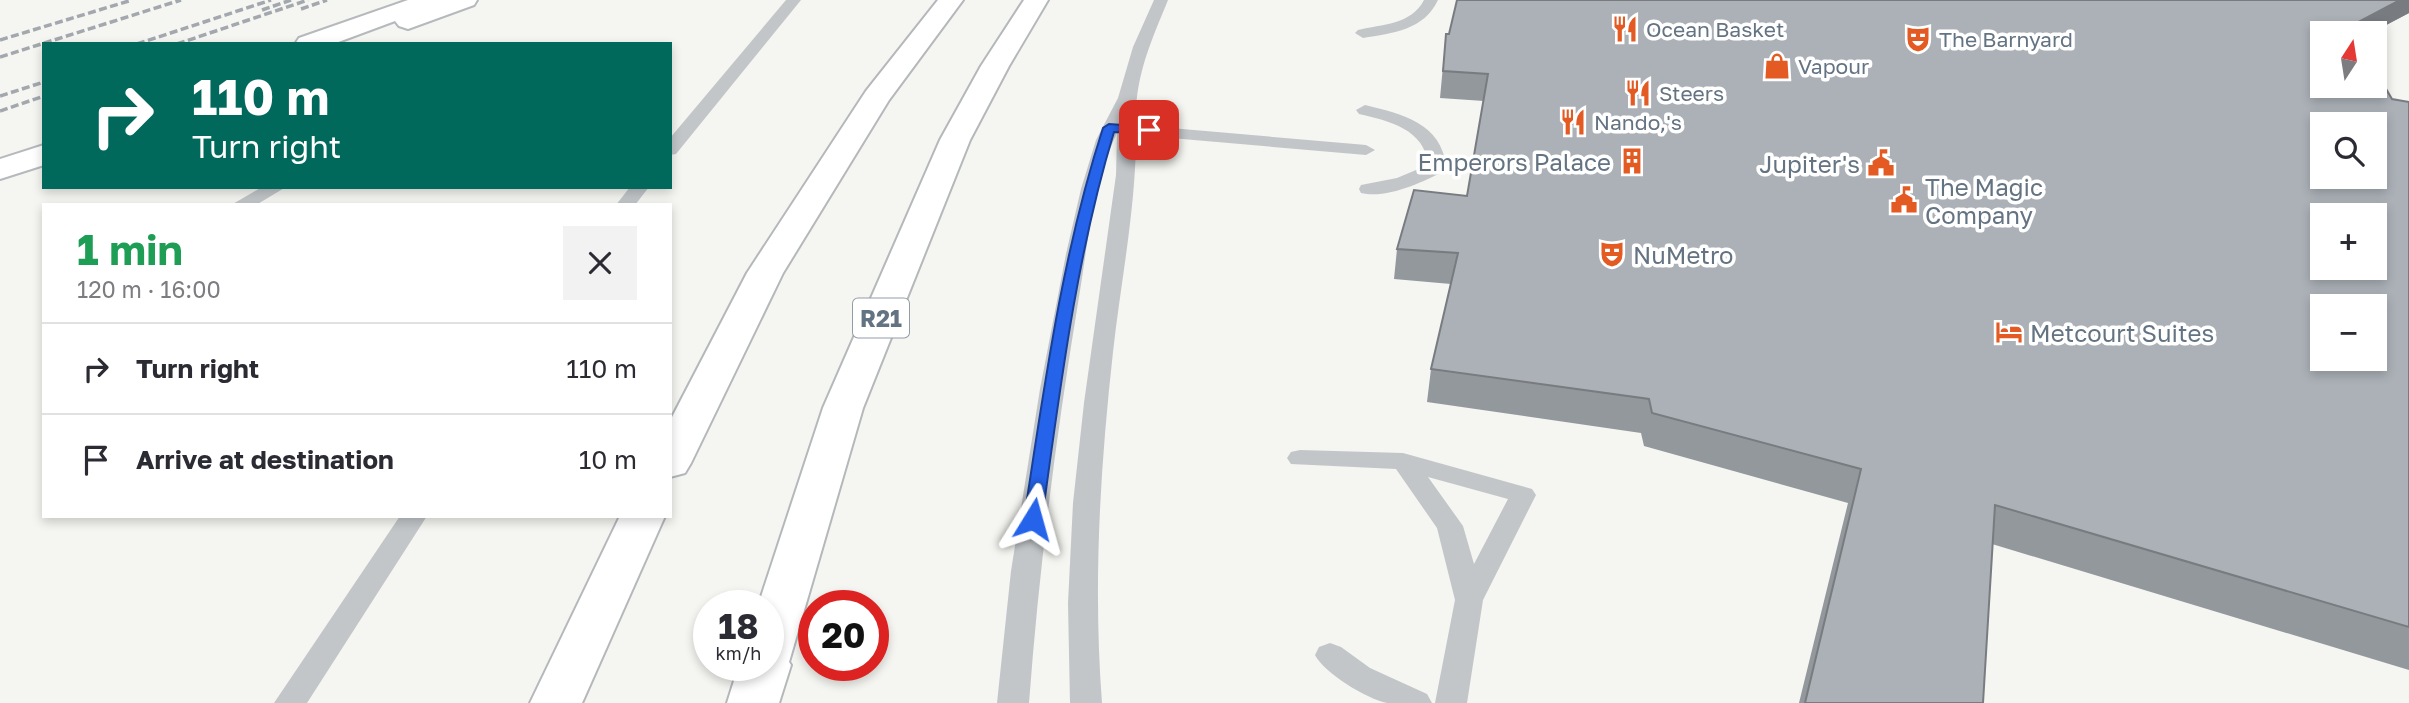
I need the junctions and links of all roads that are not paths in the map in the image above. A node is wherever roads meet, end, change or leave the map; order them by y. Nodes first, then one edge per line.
1 (431, 0) edge
2 (466, 0) edge
3 (794, 0) edge
4 (951, 0) edge
5 (1036, 0) edge
6 (1161, 0) edge
7 (1431, 0) edge
8 (1363, 33) dead end
9 (314, 42) edge
10 (350, 42) edge
11 (1365, 110) dead end
12 (1119, 128) junction
13 (42, 138) edge
14 (672, 148) edge
15 (1366, 150) dead end
16 (0, 153) edge
17 (42, 155) edge
18 (0, 170) edge
19 (273, 189) edge
20 (638, 189) edge
21 (1368, 189) dead end
22 (244, 203) edge
23 (627, 203) edge
24 (1300, 458) dead end
25 (672, 459) edge
26 (1403, 461) junction
27 (413, 518) edge
28 (642, 518) edge
29 (784, 600) edge
30 (1469, 600) junction
31 (1330, 655) dead end
32 (760, 681) edge
33 (290, 703) edge
34 (556, 703) edge
35 (753, 703) edge
36 (1013, 703) edge
37 (1086, 703) edge
38 (1416, 703) edge
39 (1451, 703) edge

1 - 9 main road
2 - 10 main road
3 - 14 lane
4 - 25 main road
5 - 29 main road, R21
6 - 12 lane
7 - 8 lane
11 - 21 lane
12 - 15 lane
12 - 36 lane
12 - 37 lane
13 - 16 main road
17 - 18 main road
19 - 22 lane
20 - 23 lane
24 - 26 lane
26 - 30 lane
26 - 30 lane
27 - 33 lane
28 - 34 main road
30 - 39 lane
31 - 38 lane
32 - 35 main road

